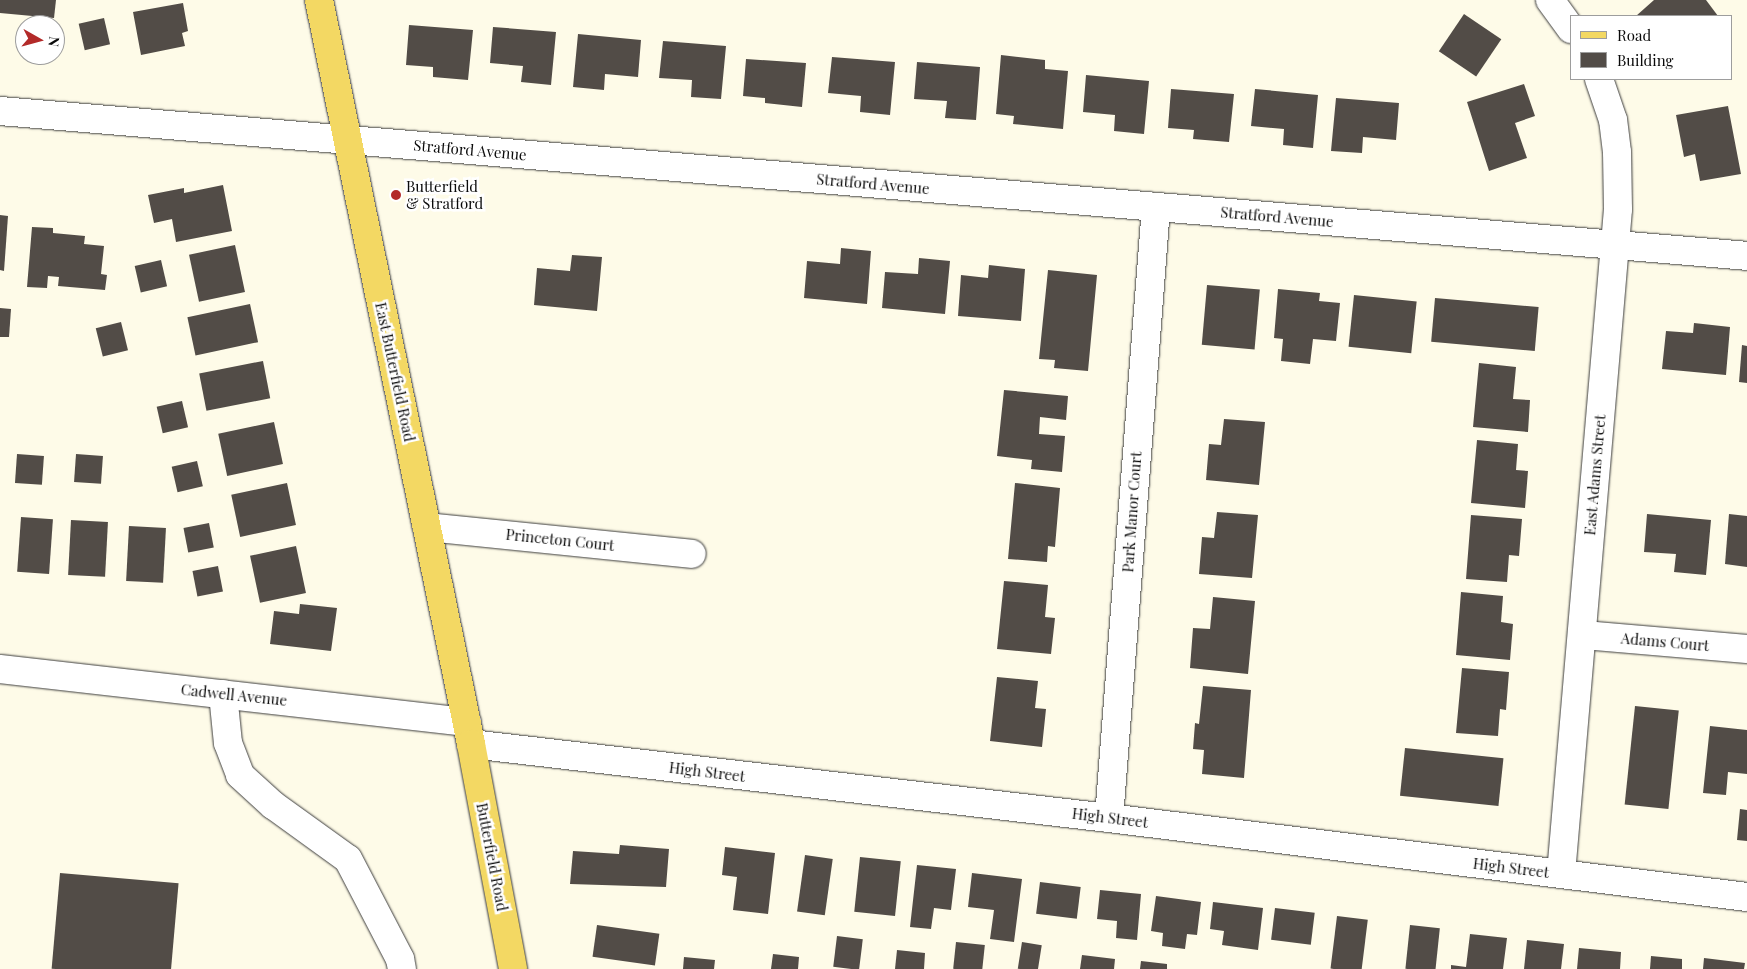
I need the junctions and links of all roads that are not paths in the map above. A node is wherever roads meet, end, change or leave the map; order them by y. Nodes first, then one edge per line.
1 (319, 0) edge
2 (1550, 0) edge
3 (1570, 28) edge
4 (1599, 80) edge
5 (0, 111) edge
6 (348, 140) junction
7 (1156, 207) junction
8 (1614, 245) junction
9 (1747, 256) edge
10 (427, 527) junction
11 (692, 554) dead end
12 (1583, 635) junction
13 (1747, 649) edge
14 (0, 669) edge
15 (223, 694) junction
16 (469, 733) junction
17 (1109, 818) junction
18 (1561, 874) junction
19 (1747, 897) edge
20 (402, 969) edge
21 (513, 969) edge

1 - 6 main road, East Butterfield Road
2 - 3 street
4 - 8 street, East Adams Street
5 - 6 street, Stratford Avenue
6 - 7 street, Stratford Avenue
6 - 10 main road, East Butterfield Road
7 - 8 street, Stratford Avenue
7 - 17 street, Park Manor Court
8 - 9 street, Stratford Avenue
8 - 12 street, East Adams Street
10 - 11 street, Princeton Court
10 - 16 main road, East Butterfield Road
12 - 13 street, Adams Court
12 - 18 street, East Adams Street
14 - 15 street, Cadwell Avenue
15 - 16 street, Cadwell Avenue
15 - 20 street
16 - 17 street, High Street
16 - 21 main road, Butterfield Road
17 - 18 street, High Street
18 - 19 street, High Street

